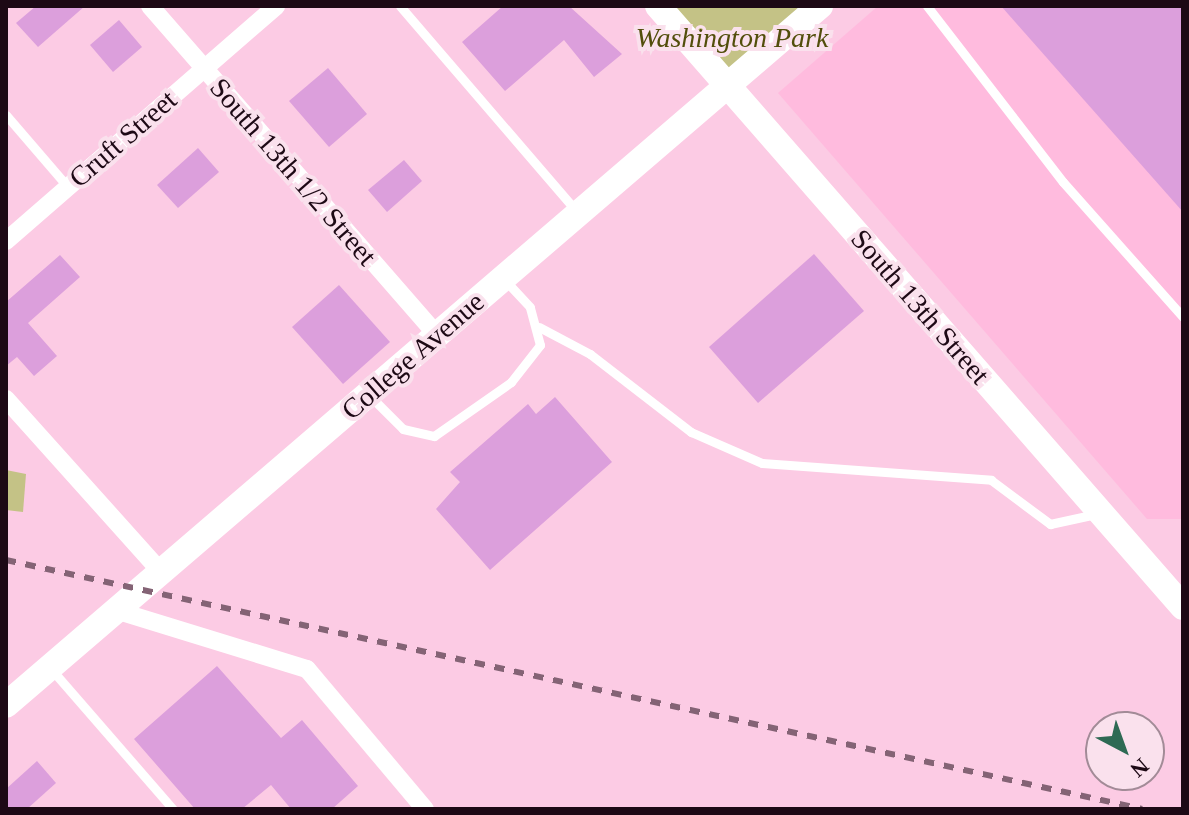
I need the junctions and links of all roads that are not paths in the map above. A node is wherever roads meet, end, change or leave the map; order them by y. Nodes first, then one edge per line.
1 (150, 6) edge
2 (276, 6) edge
3 (400, 6) edge
4 (658, 6) edge
5 (820, 6) edge
6 (927, 6) edge
7 (202, 69) junction
8 (728, 86) junction
9 (6, 115) edge
10 (68, 187) junction
11 (579, 214) junction
12 (6, 241) edge
13 (504, 279) junction
14 (1183, 317) edge
15 (539, 327) junction
16 (438, 336) junction
17 (369, 394) junction
18 (6, 399) edge
19 (1100, 512) junction
20 (161, 572) junction
21 (1183, 607) edge
22 (115, 610) junction
23 (49, 667) junction
24 (6, 705) edge
25 (173, 809) edge
26 (425, 809) edge

1 - 7 street, South 13th 1/2 Street
2 - 7 street, Cruft Street
3 - 11 lane
4 - 8 street, South 13th Street
5 - 8 street, College Avenue
6 - 14 lane
7 - 10 street, Cruft Street
7 - 16 street, South 13th 1/2 Street
8 - 11 street, College Avenue
8 - 19 street, South 13th Street
9 - 10 lane
10 - 12 street, Cruft Street
11 - 13 street, College Avenue
13 - 15 lane
13 - 16 street, College Avenue
15 - 17 lane
15 - 19 lane
16 - 17 street, College Avenue
17 - 20 street, College Avenue
18 - 20 street
19 - 21 street, South 13th Street
20 - 22 street, College Avenue
22 - 23 street, College Avenue
22 - 26 street
23 - 24 street, College Avenue
23 - 25 lane

